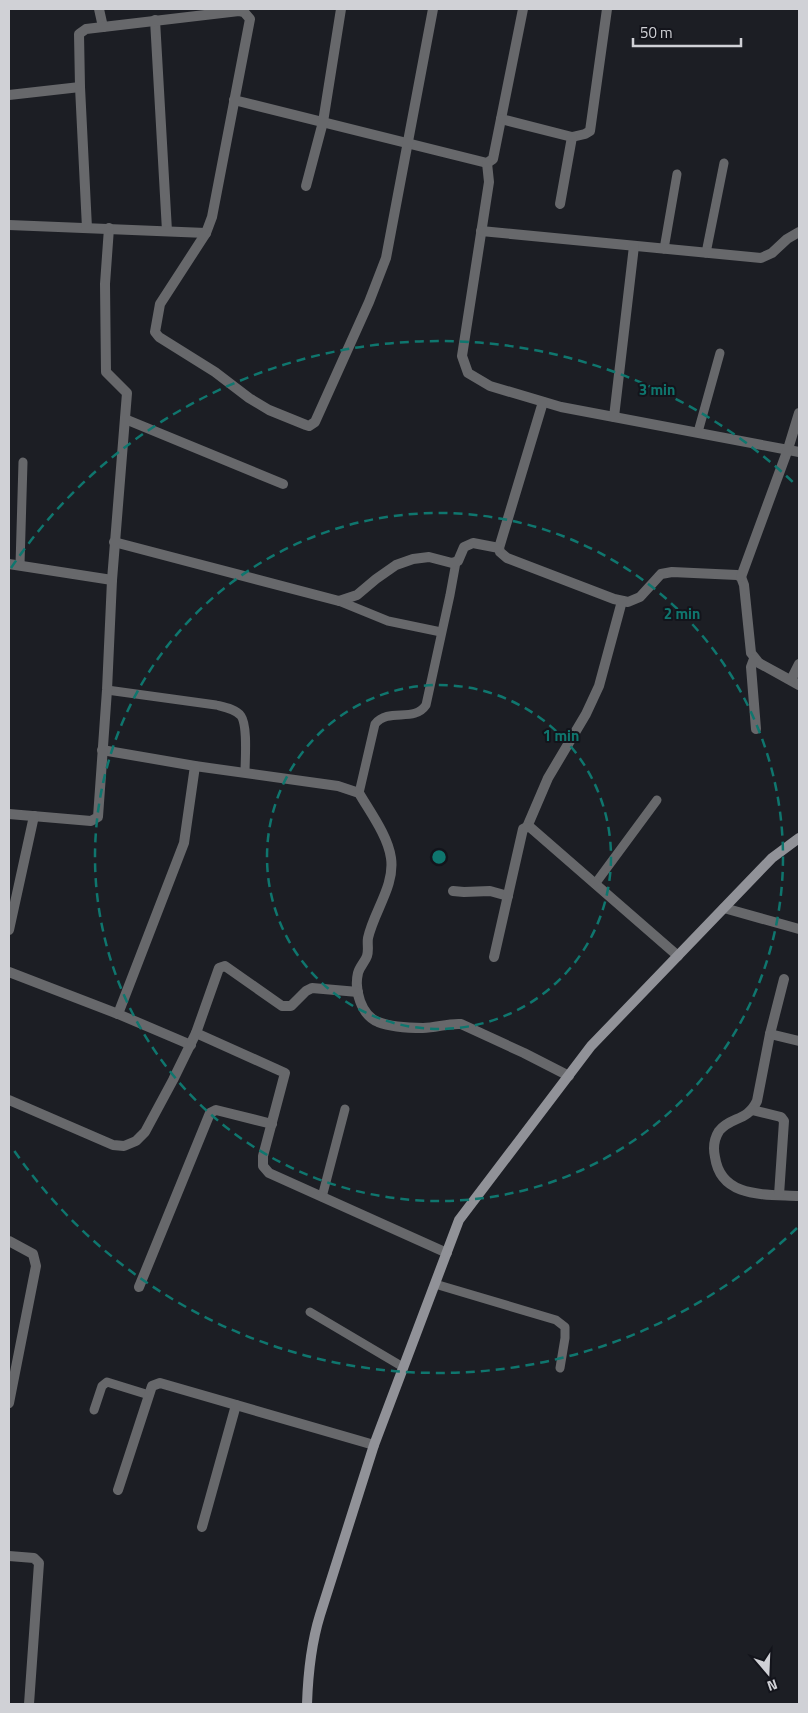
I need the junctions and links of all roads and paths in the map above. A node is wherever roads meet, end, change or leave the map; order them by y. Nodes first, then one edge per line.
1 (99, 9) edge
2 (341, 9) edge
3 (433, 9) edge
4 (523, 9) edge
5 (607, 9) edge
6 (251, 11) edge
7 (201, 12) edge
8 (155, 20) junction
9 (103, 27) junction
10 (80, 87) junction
11 (9, 95) edge
12 (234, 100) junction
13 (501, 119) junction
14 (323, 122) junction
15 (572, 137) junction
16 (408, 144) junction
17 (487, 163) junction
18 (724, 163) dead end
19 (676, 174) dead end
20 (306, 186) dead end
21 (560, 204) dead end
22 (9, 225) edge
23 (88, 228) junction
24 (109, 228) junction
25 (167, 231) junction
26 (482, 231) junction
27 (799, 232) edge
28 (206, 233) junction
29 (634, 246) junction
30 (664, 249) junction
31 (706, 253) junction
32 (720, 352) dead end
33 (543, 402) junction
34 (799, 413) edge
35 (614, 417) junction
36 (125, 420) junction
37 (698, 432) junction
38 (788, 449) junction
39 (799, 452) edge
40 (23, 462) dead end
41 (283, 484) dead end
42 (114, 542) junction
43 (499, 548) junction
44 (456, 562) junction
45 (9, 564) edge
46 (20, 565) junction
47 (741, 577) junction
48 (112, 580) junction
49 (339, 601) junction
50 (622, 601) junction
51 (441, 632) junction
52 (754, 659) junction
53 (799, 664) edge
54 (795, 683) edge
55 (107, 690) junction
56 (756, 729) dead end
57 (102, 750) junction
58 (195, 766) junction
59 (245, 772) junction
60 (359, 793) junction
61 (657, 800) dead end
62 (9, 814) edge
63 (34, 816) junction
64 (527, 827) junction
65 (799, 838) edge
66 (595, 884) junction
67 (454, 891) dead end
68 (508, 896) junction
69 (724, 908) junction
70 (9, 930) edge
71 (799, 930) edge
72 (678, 956) junction
73 (494, 957) dead end
74 (9, 972) edge
75 (784, 979) dead end
76 (358, 992) junction
77 (118, 1014) junction
78 (196, 1033) junction
79 (770, 1034) junction
80 (799, 1041) edge
81 (191, 1045) junction
82 (569, 1076) junction
83 (9, 1100) edge
84 (345, 1109) dead end
85 (752, 1110) junction
86 (272, 1124) junction
87 (779, 1195) junction
88 (322, 1196) junction
89 (799, 1196) edge
90 (9, 1240) edge
91 (447, 1253) junction
92 (435, 1284) junction
93 (139, 1287) dead end
94 (310, 1312) dead end
95 (404, 1367) junction
96 (560, 1368) dead end
97 (149, 1395) junction
98 (9, 1403) edge
99 (236, 1405) junction
100 (94, 1410) dead end
101 (374, 1445) junction
102 (118, 1490) dead end
103 (202, 1527) dead end
104 (9, 1556) edge
105 (29, 1704) edge
106 (307, 1704) edge

1 - 9 street
2 - 14 street
3 - 16 street
4 - 13 street
5 - 15 street
6 - 7 street
6 - 12 street
7 - 8 street
8 - 9 street
8 - 25 street
9 - 10 street
10 - 11 street
10 - 23 street
12 - 14 street
12 - 28 street
13 - 15 street
13 - 17 street
14 - 16 street
14 - 20 street
15 - 21 street
16 - 17 street
16 - 28 street
17 - 26 street
18 - 31 lane
19 - 30 lane
22 - 23 street
23 - 24 street
24 - 25 street
24 - 36 street
25 - 28 street
26 - 29 street
26 - 33 street
27 - 31 street
29 - 30 street
29 - 35 street
30 - 31 street
32 - 37 lane
33 - 35 street
33 - 43 street
34 - 38 street
35 - 37 street
36 - 41 street
36 - 42 street
37 - 38 street
38 - 39 street
38 - 47 street
40 - 46 lane
42 - 48 street
42 - 49 street
43 - 44 street
43 - 50 street
44 - 49 street
44 - 51 lane
45 - 46 street
46 - 48 street
47 - 50 street
47 - 52 street
48 - 55 street
49 - 51 lane
50 - 64 street
51 - 60 lane
52 - 54 street
52 - 56 street
53 - 54 street
55 - 57 street
55 - 59 lane
57 - 58 street
57 - 63 street
58 - 59 street
58 - 77 street
59 - 60 street
60 - 76 street
61 - 66 lane
62 - 63 street
63 - 70 street
64 - 66 street
64 - 68 street
65 - 69 street
66 - 72 street
67 - 68 street
68 - 73 street
69 - 71 street
69 - 72 street
72 - 82 street
74 - 77 street
75 - 79 street
76 - 78 street
76 - 82 street
77 - 81 street
78 - 81 street
78 - 86 street
79 - 80 street
79 - 85 street
81 - 83 street
82 - 91 street
84 - 88 lane
85 - 87 street
85 - 87 street
86 - 88 street
86 - 93 street
87 - 89 street
88 - 91 street
90 - 98 street
91 - 92 street
92 - 95 street
92 - 96 lane
94 - 95 lane
95 - 101 street
97 - 99 street
97 - 100 lane
97 - 102 street
99 - 101 street
99 - 103 street
101 - 106 street
104 - 105 street

